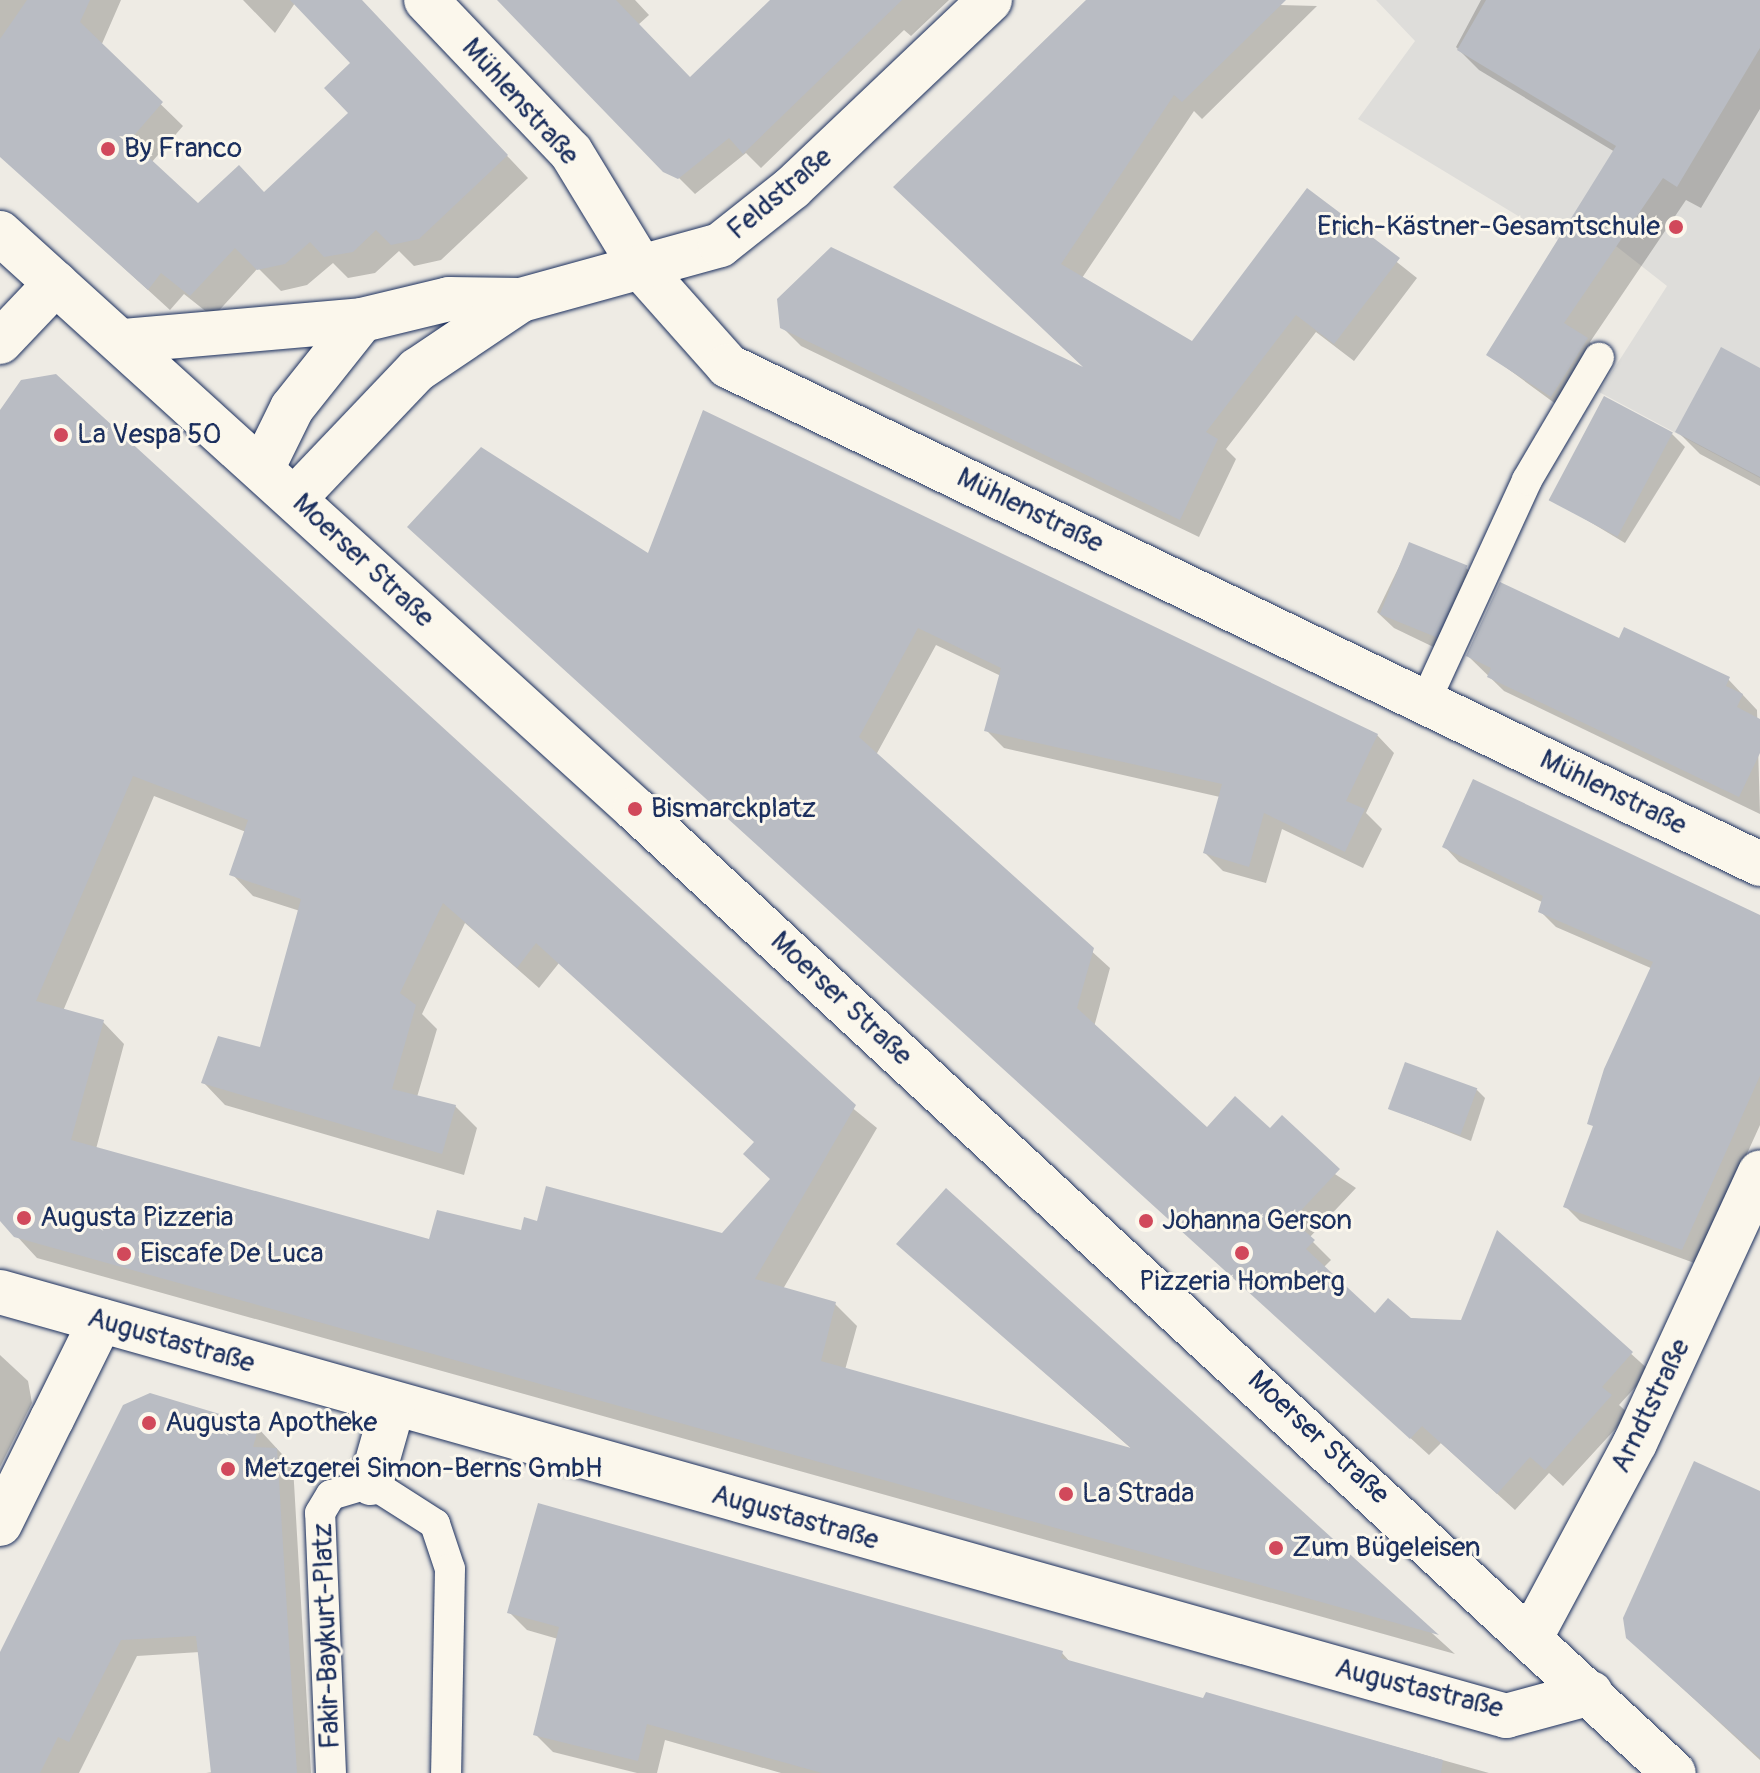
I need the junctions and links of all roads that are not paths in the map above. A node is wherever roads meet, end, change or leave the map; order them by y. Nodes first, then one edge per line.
1 (426, 0) edge
2 (990, 0) edge
3 (0, 233) edge
4 (642, 269) junction
5 (56, 283) junction
6 (521, 300) junction
7 (362, 320) junction
8 (123, 341) junction
9 (0, 342) edge
10 (1599, 358) dead end
11 (262, 469) junction
12 (295, 498) junction
13 (1425, 702) junction
14 (1760, 864) edge
15 (1760, 1172) edge
16 (0, 1292) edge
17 (101, 1320) junction
18 (393, 1406) junction
19 (371, 1483) junction
20 (0, 1524) edge
21 (1532, 1635) junction
22 (1591, 1693) junction
23 (331, 1773) edge
24 (446, 1773) edge
25 (1674, 1773) edge

1 - 4 street, Mühlenstraße
2 - 4 street, Feldstraße
3 - 5 street, Moerser Straße
4 - 6 street, Feldstraße
4 - 13 street, Mühlenstraße
5 - 8 street, Moerser Straße
5 - 9 street
6 - 7 street, Feldstraße
6 - 12 street, Feldstraße
7 - 8 street, Feldstraße
7 - 11 street
8 - 11 street, Moerser Straße
10 - 13 lane
11 - 12 street, Moerser Straße
12 - 21 street, Moerser Straße
13 - 14 street, Mühlenstraße
15 - 21 street, Arndtstraße
16 - 17 street, Augustastraße
17 - 18 street, Augustastraße
17 - 20 street
18 - 19 street
18 - 22 street, Augustastraße
19 - 23 lane, Fakir-Baykurt-Platz
19 - 24 lane
21 - 22 street, Moerser Straße
22 - 25 street, Moerser Straße

